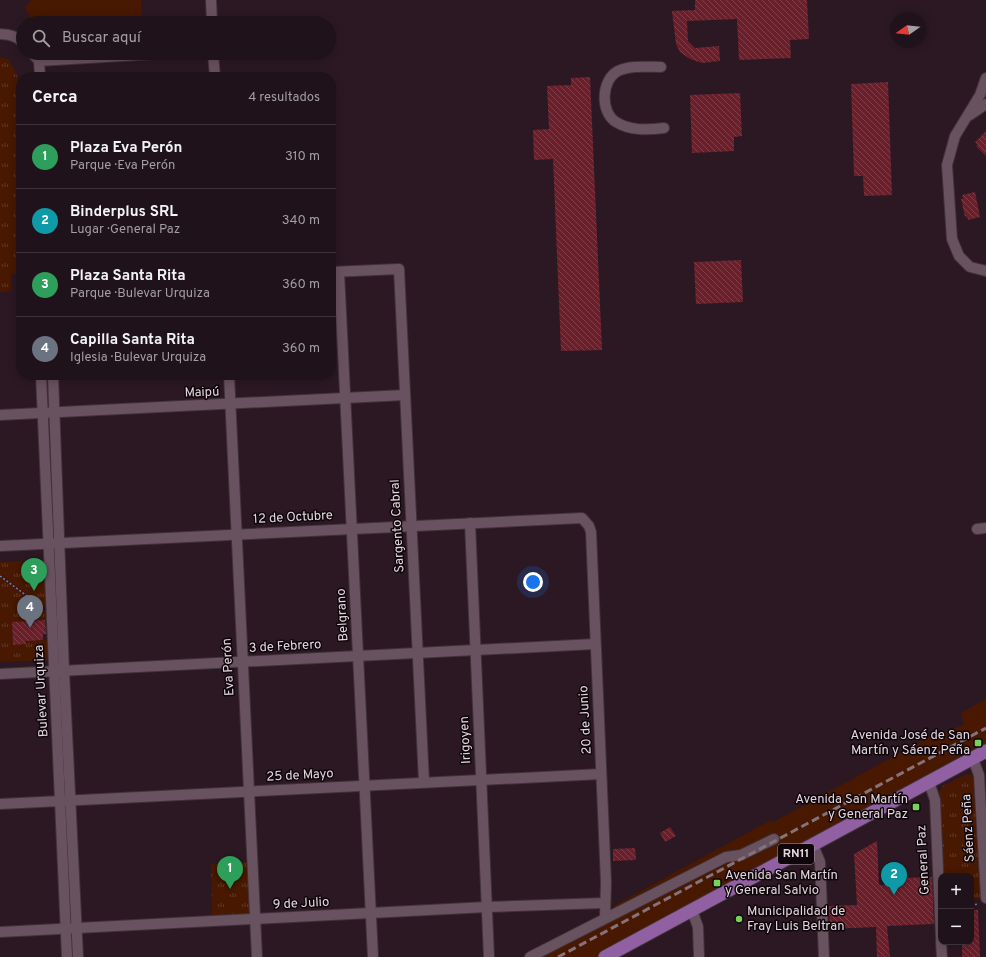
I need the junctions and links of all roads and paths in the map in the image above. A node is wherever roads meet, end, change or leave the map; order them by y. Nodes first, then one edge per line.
1 (211, 0) edge
2 (212, 16) edge
3 (0, 34) edge
4 (16, 38) edge
5 (37, 60) edge
6 (214, 60) edge
7 (661, 67) dead end
8 (39, 72) edge
9 (215, 72) edge
10 (986, 78) edge
11 (986, 104) edge
12 (967, 117) junction
13 (664, 128) dead end
14 (986, 271) edge
15 (336, 272) edge
16 (336, 285) edge
17 (41, 380) edge
18 (53, 380) edge
19 (229, 380) edge
20 (405, 396) junction
21 (345, 399) junction
22 (231, 405) junction
23 (43, 412) junction
24 (55, 412) junction
25 (0, 415) edge
26 (586, 522) joint
27 (470, 523) junction
28 (412, 526) junction
29 (352, 529) junction
30 (237, 534) junction
31 (59, 543) junction
32 (48, 544) junction
33 (0, 546) edge
34 (0, 576) edge
35 (52, 614) junction
36 (595, 644) junction
37 (475, 651) junction
38 (418, 654) junction
39 (358, 656) junction
40 (242, 662) junction
41 (59, 671) junction
42 (0, 674) edge
43 (986, 751) edge
44 (973, 759) junction
45 (601, 774) junction
46 (481, 779) junction
47 (424, 782) junction
48 (929, 782) junction
49 (365, 785) junction
50 (249, 792) junction
51 (65, 801) junction
52 (0, 804) edge
53 (774, 839) dead end
54 (813, 845) junction
55 (984, 902) edge
56 (604, 903) junction
57 (974, 905) edge
58 (487, 907) junction
59 (940, 909) edge
60 (692, 910) junction
61 (371, 913) junction
62 (604, 918) junction
63 (255, 920) junction
64 (71, 928) junction
65 (0, 932) edge
66 (941, 945) edge
67 (67, 957) edge
68 (78, 957) edge
69 (256, 957) edge
70 (373, 957) edge
71 (489, 957) edge
72 (530, 957) edge
73 (605, 957) edge
74 (699, 957) edge
75 (824, 957) edge
76 (942, 957) edge

1 - 2 street
3 - 4 street
5 - 8 street
6 - 9 street
7 - 13 street
10 - 12 street
11 - 12 street
12 - 14 street
15 - 20 street, Sargento Cabral
16 - 21 street, Belgrano
17 - 23 street, Bulevar Urquiza
18 - 24 street, Bulevar Urquiza
19 - 22 street, Eva Perón
20 - 21 street, Maipú
20 - 28 street, Sargento Cabral
21 - 22 street, Maipú
21 - 29 street, Belgrano
22 - 24 street, Maipú
22 - 30 street, Eva Perón
23 - 24 street, Maipú
23 - 25 street, Maipú
23 - 32 street, Bulevar Urquiza
24 - 31 street, Bulevar Urquiza
26 - 27 street, 12 de Octubre
26 - 36 street, 20 de Junio
27 - 28 street, 12 de Octubre
27 - 37 street, Irigoyen
28 - 29 street, 12 de Octubre
28 - 38 street, Sargento Cabral
29 - 30 street, 12 de Octubre
29 - 39 street, Belgrano
30 - 31 street, 12 de Octubre
30 - 40 street, Eva Perón
31 - 32 street, 12 de Octubre
31 - 41 street, Bulevar Urquiza
32 - 33 street, 12 de Octubre
32 - 35 street, Bulevar Urquiza
34 - 35 path
35 - 41 street, Bulevar Urquiza
36 - 37 street, 3 de Febrero
36 - 45 street, 20 de Junio
37 - 38 street, 3 de Febrero
37 - 46 street, Irigoyen
38 - 39 street, 3 de Febrero
38 - 47 street, Sargento Cabral
39 - 40 street, 3 de Febrero
39 - 49 street, Belgrano
40 - 41 street, 3 de Febrero
40 - 50 street, Eva Perón
41 - 42 street, 3 de Febrero
41 - 51 street, Bulevar Urquiza
43 - 44 main road, RN11
44 - 48 main road, RN11
44 - 55 street, Sáenz Peña
45 - 46 street, 25 de Mayo
45 - 56 street, 20 de Junio
46 - 47 street, 25 de Mayo
46 - 58 street, Irigoyen
47 - 49 street, 25 de Mayo
48 - 54 main road, RN11
48 - 59 street, General Paz
49 - 50 street, 25 de Mayo
49 - 61 street, Belgrano
50 - 51 street, 25 de Mayo
50 - 63 street, Eva Perón
51 - 52 street, 25 de Mayo
51 - 64 street, Bulevar Urquiza
53 - 62 street
54 - 60 main road, RN11
54 - 75 street
55 - 57 path
56 - 58 street, 9 de Julio
56 - 62 street, 20 de Junio
58 - 61 street, 9 de Julio
58 - 71 street, Irigoyen
60 - 73 main road, RN11
60 - 74 street
61 - 63 street, 9 de Julio
61 - 70 street, Belgrano
62 - 72 street
63 - 64 street, 9 de Julio
63 - 69 street, Eva Perón
64 - 65 street, 9 de Julio
64 - 67 street, Bulevar Urquiza
64 - 68 street, Bulevar Urquiza
66 - 76 street

